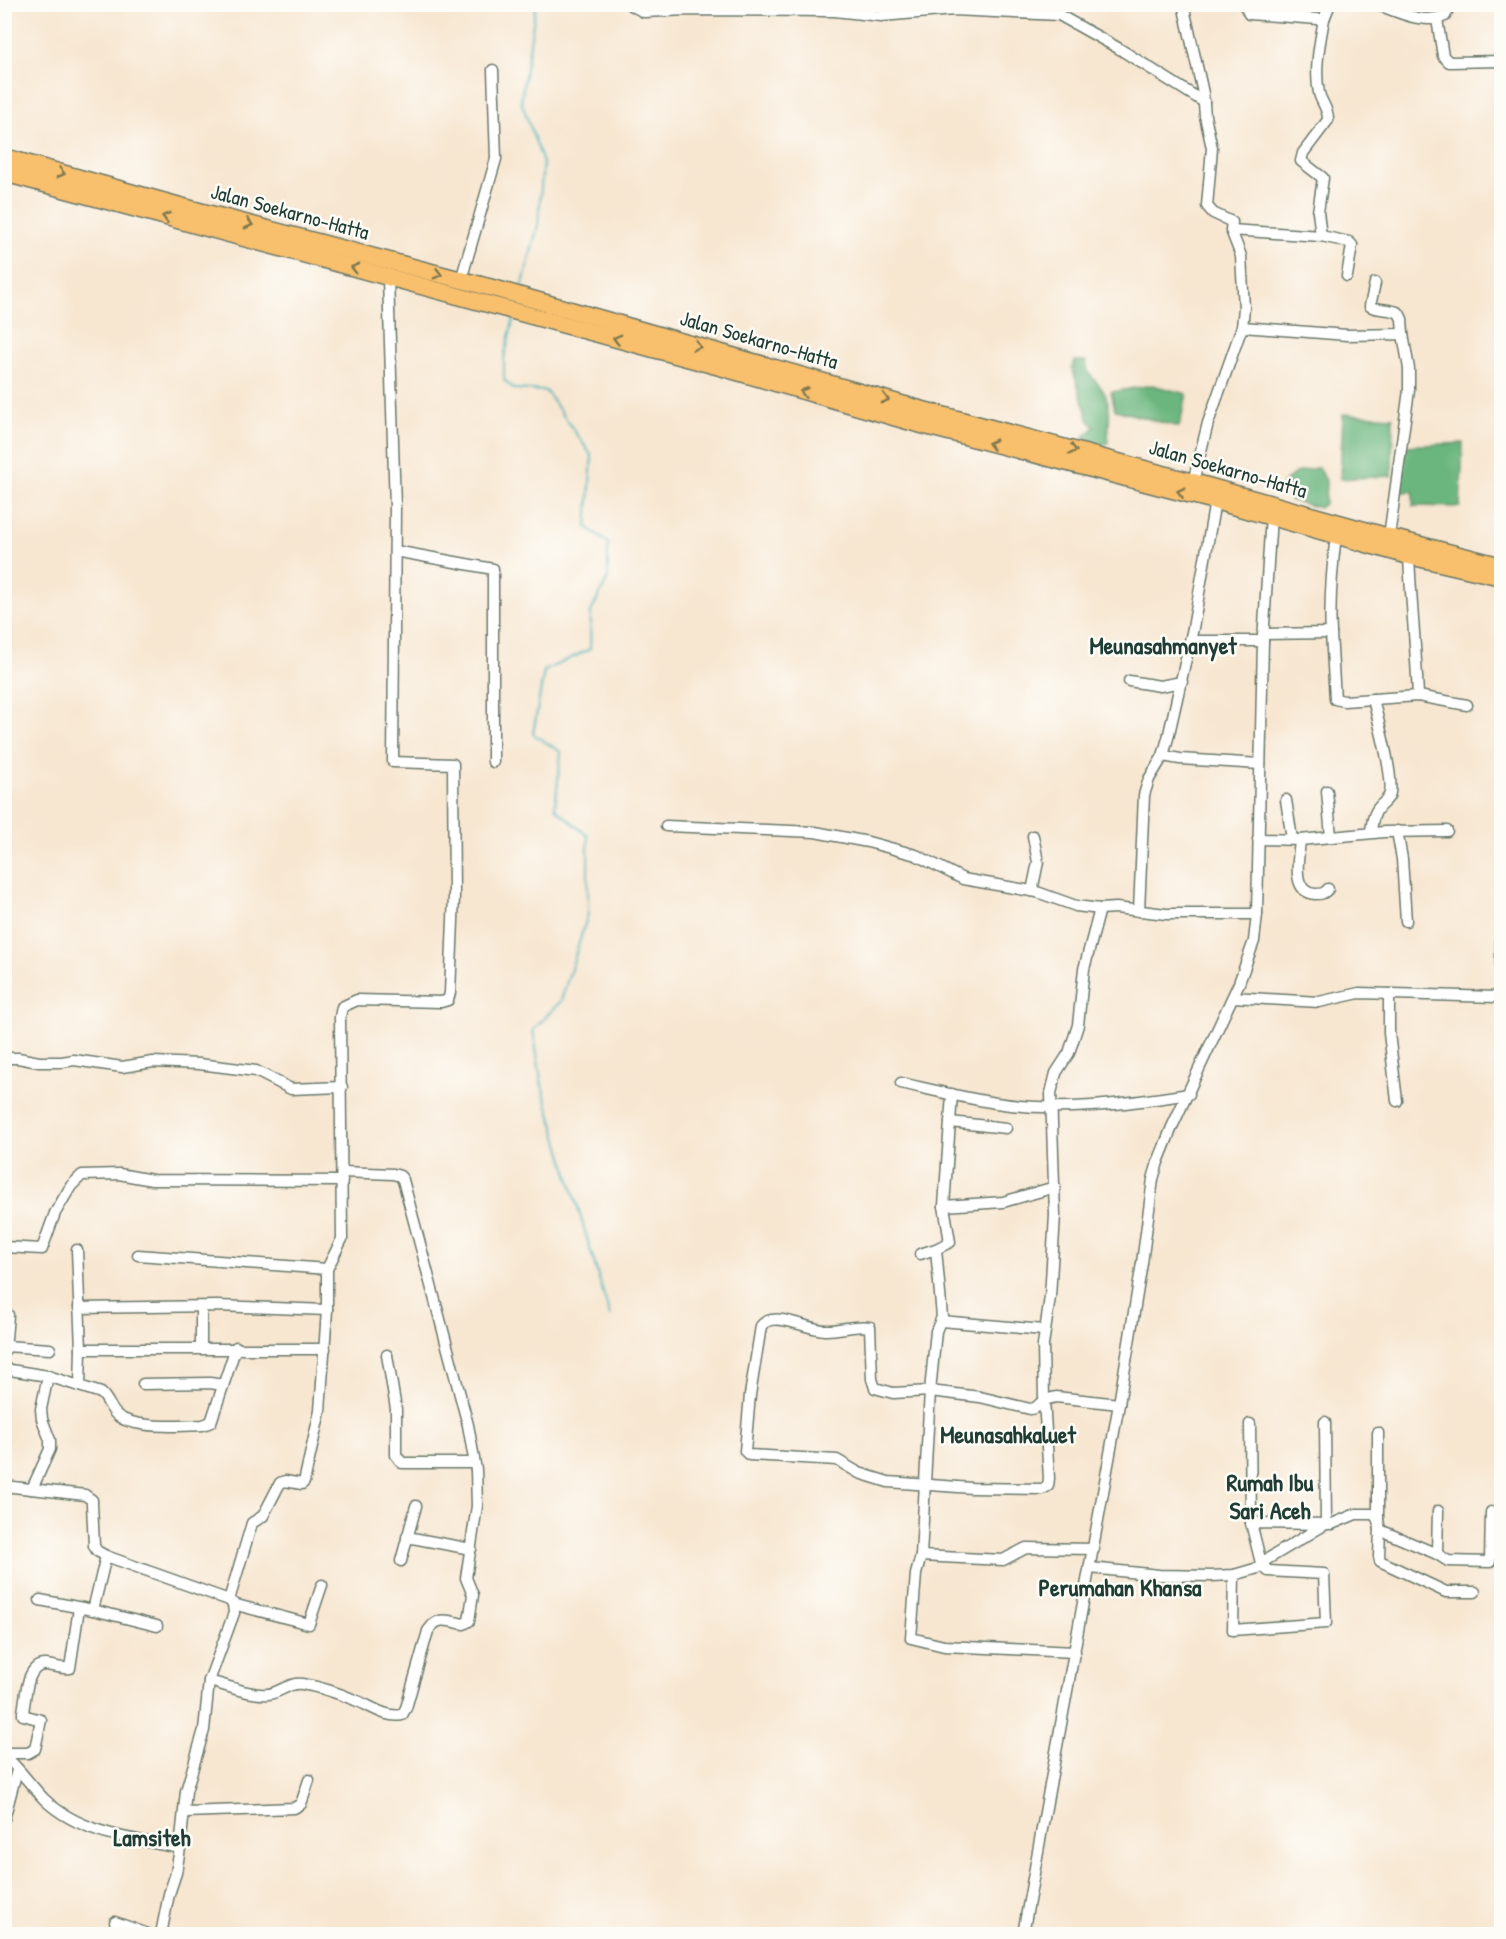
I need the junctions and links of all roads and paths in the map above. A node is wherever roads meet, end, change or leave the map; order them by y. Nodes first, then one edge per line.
1 (629, 4) edge
2 (1183, 4) edge
3 (1244, 4) edge
4 (1330, 4) edge
5 (1376, 4) edge
6 (1451, 4) edge
7 (699, 7) edge
8 (1324, 19) junction
9 (1437, 19) junction
10 (1502, 61) edge
11 (493, 70) dead end
12 (1204, 102) junction
13 (4, 157) edge
14 (4, 173) edge
15 (1231, 230) junction
16 (1322, 236) junction
17 (1347, 276) dead end
18 (388, 277) junction
19 (461, 280) junction
20 (1375, 283) dead end
21 (496, 298) junction
22 (1242, 327) junction
23 (1403, 334) junction
24 (966, 429) junction
25 (1193, 482) junction
26 (1215, 501) junction
27 (1262, 510) junction
28 (1336, 535) junction
29 (1389, 537) junction
30 (395, 551) junction
31 (1409, 556) junction
32 (1502, 566) edge
33 (1502, 577) edge
34 (1331, 633) junction
35 (1260, 639) junction
36 (1190, 641) junction
37 (1129, 681) dead end
38 (1182, 682) junction
39 (1418, 696) junction
40 (1373, 699) junction
41 (1467, 705) dead end
42 (1163, 756) junction
43 (493, 762) dead end
44 (1255, 764) junction
45 (1327, 791) dead end
46 (1286, 800) dead end
47 (666, 826) dead end
48 (1397, 831) junction
49 (1447, 831) dead end
50 (1371, 832) junction
51 (1033, 836) dead end
52 (1330, 837) junction
53 (1258, 839) junction
54 (1296, 839) junction
55 (1328, 889) dead end
56 (1032, 891) junction
57 (1100, 909) junction
58 (1139, 911) junction
59 (1253, 914) junction
60 (1406, 921) dead end
61 (1501, 936) edge
62 (1501, 989) edge
63 (1389, 994) junction
64 (1233, 997) junction
65 (4, 1058) edge
66 (900, 1083) dead end
67 (342, 1087) junction
68 (952, 1094) junction
69 (1189, 1094) junction
70 (1397, 1101) dead end
71 (1050, 1106) junction
72 (951, 1122) junction
73 (1006, 1128) dead end
74 (342, 1177) junction
75 (1055, 1187) junction
76 (944, 1206) junction
77 (4, 1247) edge
78 (936, 1249) junction
79 (77, 1250) dead end
80 (920, 1254) dead end
81 (138, 1255) dead end
82 (327, 1269) junction
83 (201, 1306) junction
84 (79, 1308) junction
85 (327, 1311) junction
86 (8, 1315) dead end
87 (941, 1322) junction
88 (1044, 1330) junction
89 (5, 1346) edge
90 (236, 1347) junction
91 (201, 1348) junction
92 (50, 1349) dead end
93 (81, 1349) junction
94 (325, 1349) junction
95 (4, 1351) edge
96 (387, 1355) dead end
97 (4, 1369) edge
98 (48, 1376) junction
99 (143, 1383) dead end
100 (223, 1385) junction
101 (80, 1386) junction
102 (930, 1391) junction
103 (1044, 1400) junction
104 (1116, 1403) junction
105 (1326, 1422) dead end
106 (1250, 1424) dead end
107 (1378, 1433) dead end
108 (474, 1463) junction
109 (925, 1485) junction
110 (4, 1486) edge
111 (33, 1489) junction
112 (416, 1506) dead end
113 (1438, 1511) dead end
114 (1491, 1512) dead end
115 (1251, 1523) junction
116 (1326, 1524) junction
117 (1379, 1525) junction
118 (408, 1537) junction
119 (1089, 1548) junction
120 (471, 1549) junction
121 (1437, 1554) junction
122 (106, 1556) junction
123 (921, 1556) junction
124 (401, 1561) dead end
125 (1260, 1563) junction
126 (1090, 1568) junction
127 (1234, 1575) junction
128 (321, 1585) dead end
129 (1475, 1592) dead end
130 (40, 1600) dead end
131 (231, 1602) junction
132 (79, 1608) junction
133 (93, 1610) junction
134 (157, 1626) dead end
135 (1075, 1652) junction
136 (209, 1681) junction
137 (9, 1760) edge
138 (309, 1780) dead end
139 (185, 1812) junction
140 (4, 1819) edge
141 (180, 1848) junction
142 (115, 1922) dead end
143 (148, 1935) edge
144 (161, 1935) edge
145 (1023, 1935) edge

1 - 7 street
2 - 12 street
3 - 8 street
4 - 8 street
5 - 9 street
6 - 9 street
7 - 12 street
8 - 16 street
9 - 10 street
11 - 19 street
12 - 15 street
13 -> 19 highway, Jalan Soekarno-Hatta
18 -> 14 highway, Jalan Soekarno-Hatta
15 - 16 street
15 - 22 street
16 - 17 street
18 - 21 highway, Jalan Soekarno-Hatta
18 - 30 street
19 - 21 highway, Jalan Soekarno-Hatta
20 - 23 street
21 - 24 highway, Jalan Soekarno-Hatta
22 - 23 street
22 - 25 street
23 - 29 street
24 -> 25 highway, Jalan Soekarno-Hatta
26 -> 24 highway, Jalan Soekarno-Hatta
25 - 27 highway, Jalan Soekarno-Hatta
26 - 27 highway, Jalan Soekarno-Hatta
26 - 36 street
27 - 28 highway, Jalan Soekarno-Hatta
27 - 29 highway, Jalan Soekarno-Hatta
27 - 35 street
28 - 31 highway, Jalan Soekarno-Hatta
28 - 34 street
29 - 32 highway, Jalan Soekarno-Hatta
30 - 43 street
30 - 67 street
31 - 33 highway, Jalan Soekarno-Hatta
31 - 39 street
34 - 35 street
34 - 40 street
35 - 36 street
35 - 44 street
36 - 38 street
37 - 38 street
38 - 42 street
39 - 40 street
39 - 41 street
40 - 50 street
42 - 44 street
42 - 58 street
44 - 53 street
45 - 52 street
46 - 54 street
47 - 56 street
48 - 49 street
48 - 50 street
48 - 60 street
50 - 52 street
51 - 56 street
52 - 54 street
53 - 54 street
53 - 59 street
54 - 55 street
56 - 57 street
57 - 58 street
57 - 71 street
58 - 59 street
59 - 64 street
61 - 62 street
62 - 63 street
63 - 64 street
63 - 70 street
64 - 69 street
65 - 67 street
66 - 68 street
67 - 74 street
68 - 71 street
68 - 72 street
69 - 71 street
69 - 104 street
71 - 75 street
72 - 73 street
72 - 76 street
74 - 77 street
74 - 82 street
74 - 108 street
75 - 76 street
75 - 88 street
76 - 78 street
78 - 80 street
78 - 87 street
79 - 84 street
81 - 82 street
82 - 85 street
83 - 84 street
83 - 85 street
83 - 91 street
84 - 93 street
85 - 94 street
86 - 89 street
87 - 88 street
87 - 102 street
88 - 103 street
89 - 92 street
89 - 95 street
90 - 91 street
90 - 94 street
90 - 100 street
91 - 93 street
93 - 101 street
94 - 131 street
96 - 108 street
97 - 98 street
98 - 101 street
98 - 111 street
99 - 100 street
100 - 101 street
102 - 103 street
102 - 109 street
102 - 109 street
103 - 104 street
103 - 109 street
104 - 119 street
105 - 116 street
106 - 115 street
107 - 117 street
108 - 120 street
109 - 123 street
110 - 111 street
111 - 122 street
112 - 118 street
113 - 121 street
114 - 121 street
115 - 116 street
115 - 125 street
116 - 117 street
116 - 125 street
117 - 121 street
117 - 129 street
118 - 120 street
118 - 124 street
119 - 123 street
119 - 126 street
120 - 136 street
122 - 131 street
122 - 133 street
123 - 135 street
125 - 127 street
125 - 127 street
126 - 127 street
126 - 135 street
128 - 131 street
130 - 132 street
131 - 136 street
132 - 133 street
132 - 137 street
133 - 134 street
135 - 145 street
136 - 139 street
137 - 140 street
137 - 141 street
138 - 139 street
139 - 141 street
141 - 144 street
142 - 143 street

